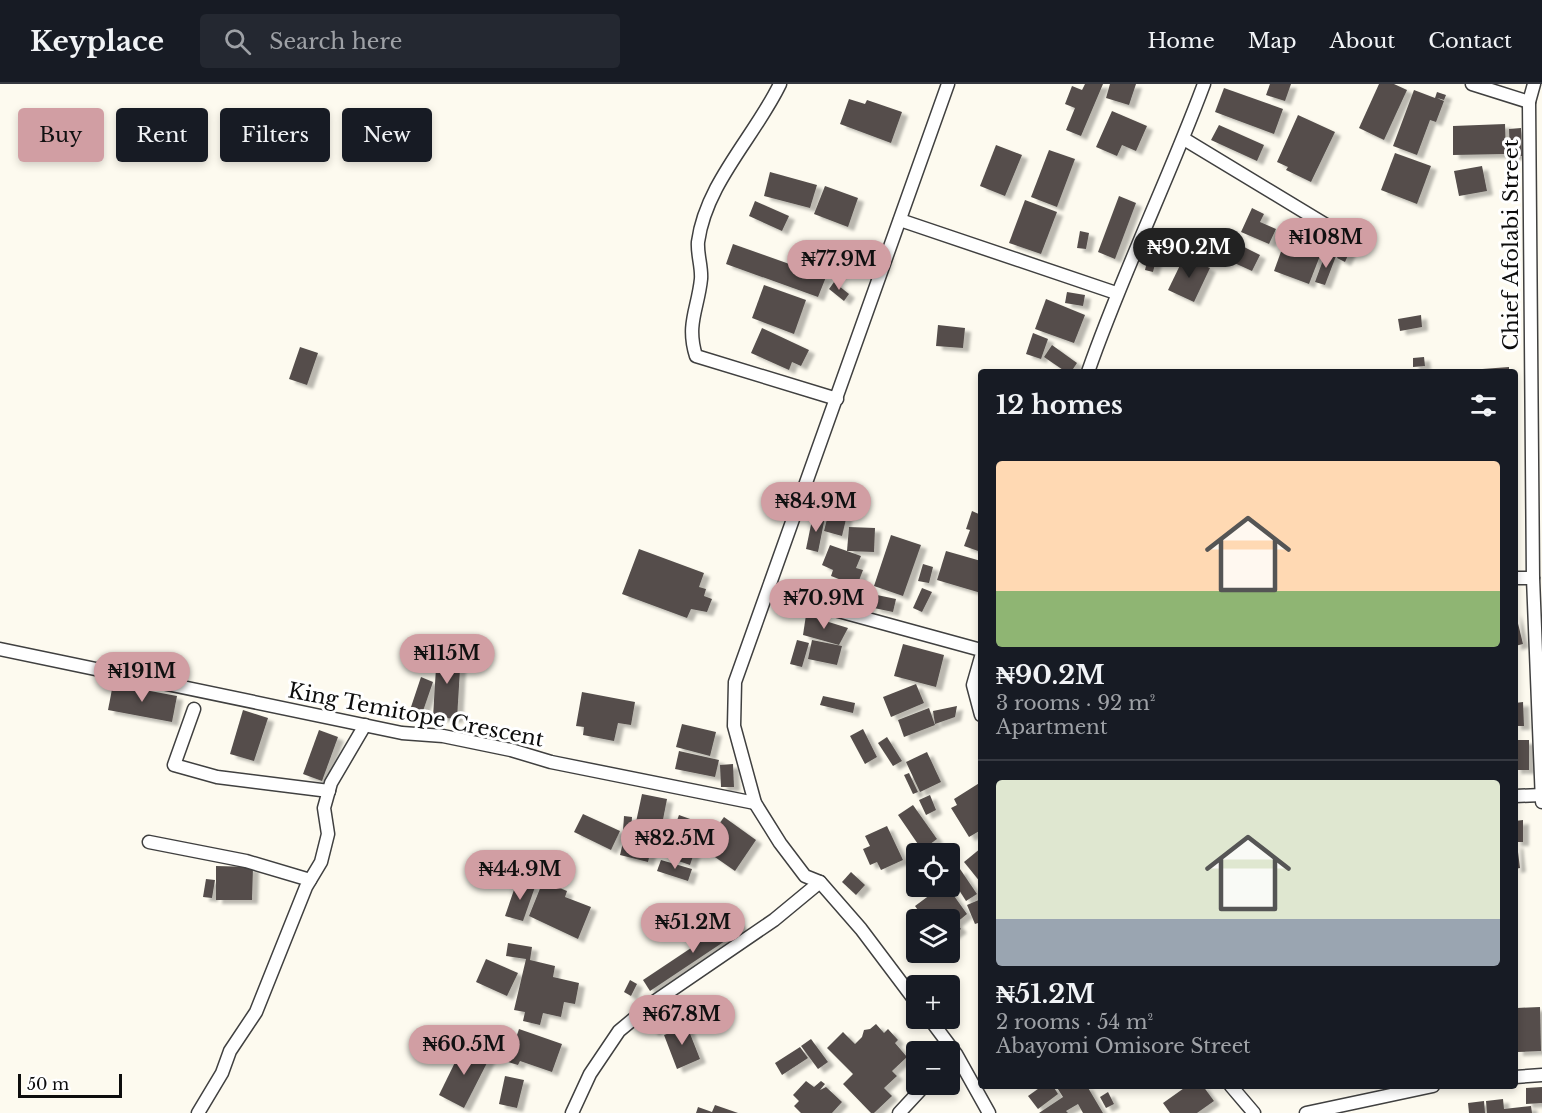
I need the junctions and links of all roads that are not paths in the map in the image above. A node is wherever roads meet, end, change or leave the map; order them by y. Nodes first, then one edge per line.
1 (780, 84) edge
2 (948, 84) edge
3 (1204, 84) edge
4 (1472, 84) edge
5 (1534, 84) edge
6 (1529, 102) junction
7 (1184, 139) junction
8 (900, 220) junction
9 (1331, 228) dead end
10 (1116, 293) junction
11 (1089, 369) edge
12 (837, 399) junction
13 (1518, 578) edge
14 (1533, 578) junction
15 (769, 592) junction
16 (0, 649) edge
17 (978, 649) edge
18 (978, 668) edge
19 (978, 704) edge
20 (194, 709) dead end
21 (365, 725) junction
22 (329, 791) junction
23 (1542, 795) edge
24 (1518, 796) edge
25 (1542, 802) edge
26 (755, 803) junction
27 (149, 842) dead end
28 (310, 880) junction
29 (820, 882) junction
30 (906, 989) edge
31 (960, 1069) edge
32 (1542, 1075) edge
33 (1518, 1077) edge
34 (1234, 1089) edge
35 (1402, 1089) edge
36 (1382, 1091) edge
37 (916, 1095) edge
38 (198, 1113) edge
39 (572, 1113) edge
40 (899, 1113) edge
41 (989, 1113) edge
42 (1254, 1113) edge
43 (1306, 1113) edge

1 - 12 street
2 - 8 street
3 - 7 street
4 - 6 street
5 - 6 street, Chief Afolabi Street
6 - 14 street, Chief Afolabi Street
7 - 9 street
7 - 10 street
8 - 10 street
8 - 12 street
10 - 11 street
12 - 15 street
13 - 14 street
14 - 23 street, Chief Afolabi Street
15 - 17 street
15 - 26 street
16 - 21 street, King Temitope Crescent
18 - 19 street
20 - 22 street
21 - 22 street
21 - 26 street, King Temitope Crescent
22 - 28 street
23 - 24 street
23 - 25 street, Chief Afolabi Street
26 - 29 street
27 - 28 street
28 - 38 street
29 - 30 street
29 - 39 street
31 - 41 street
32 - 33 street
34 - 42 street
35 - 36 street
36 - 43 street
37 - 40 street

